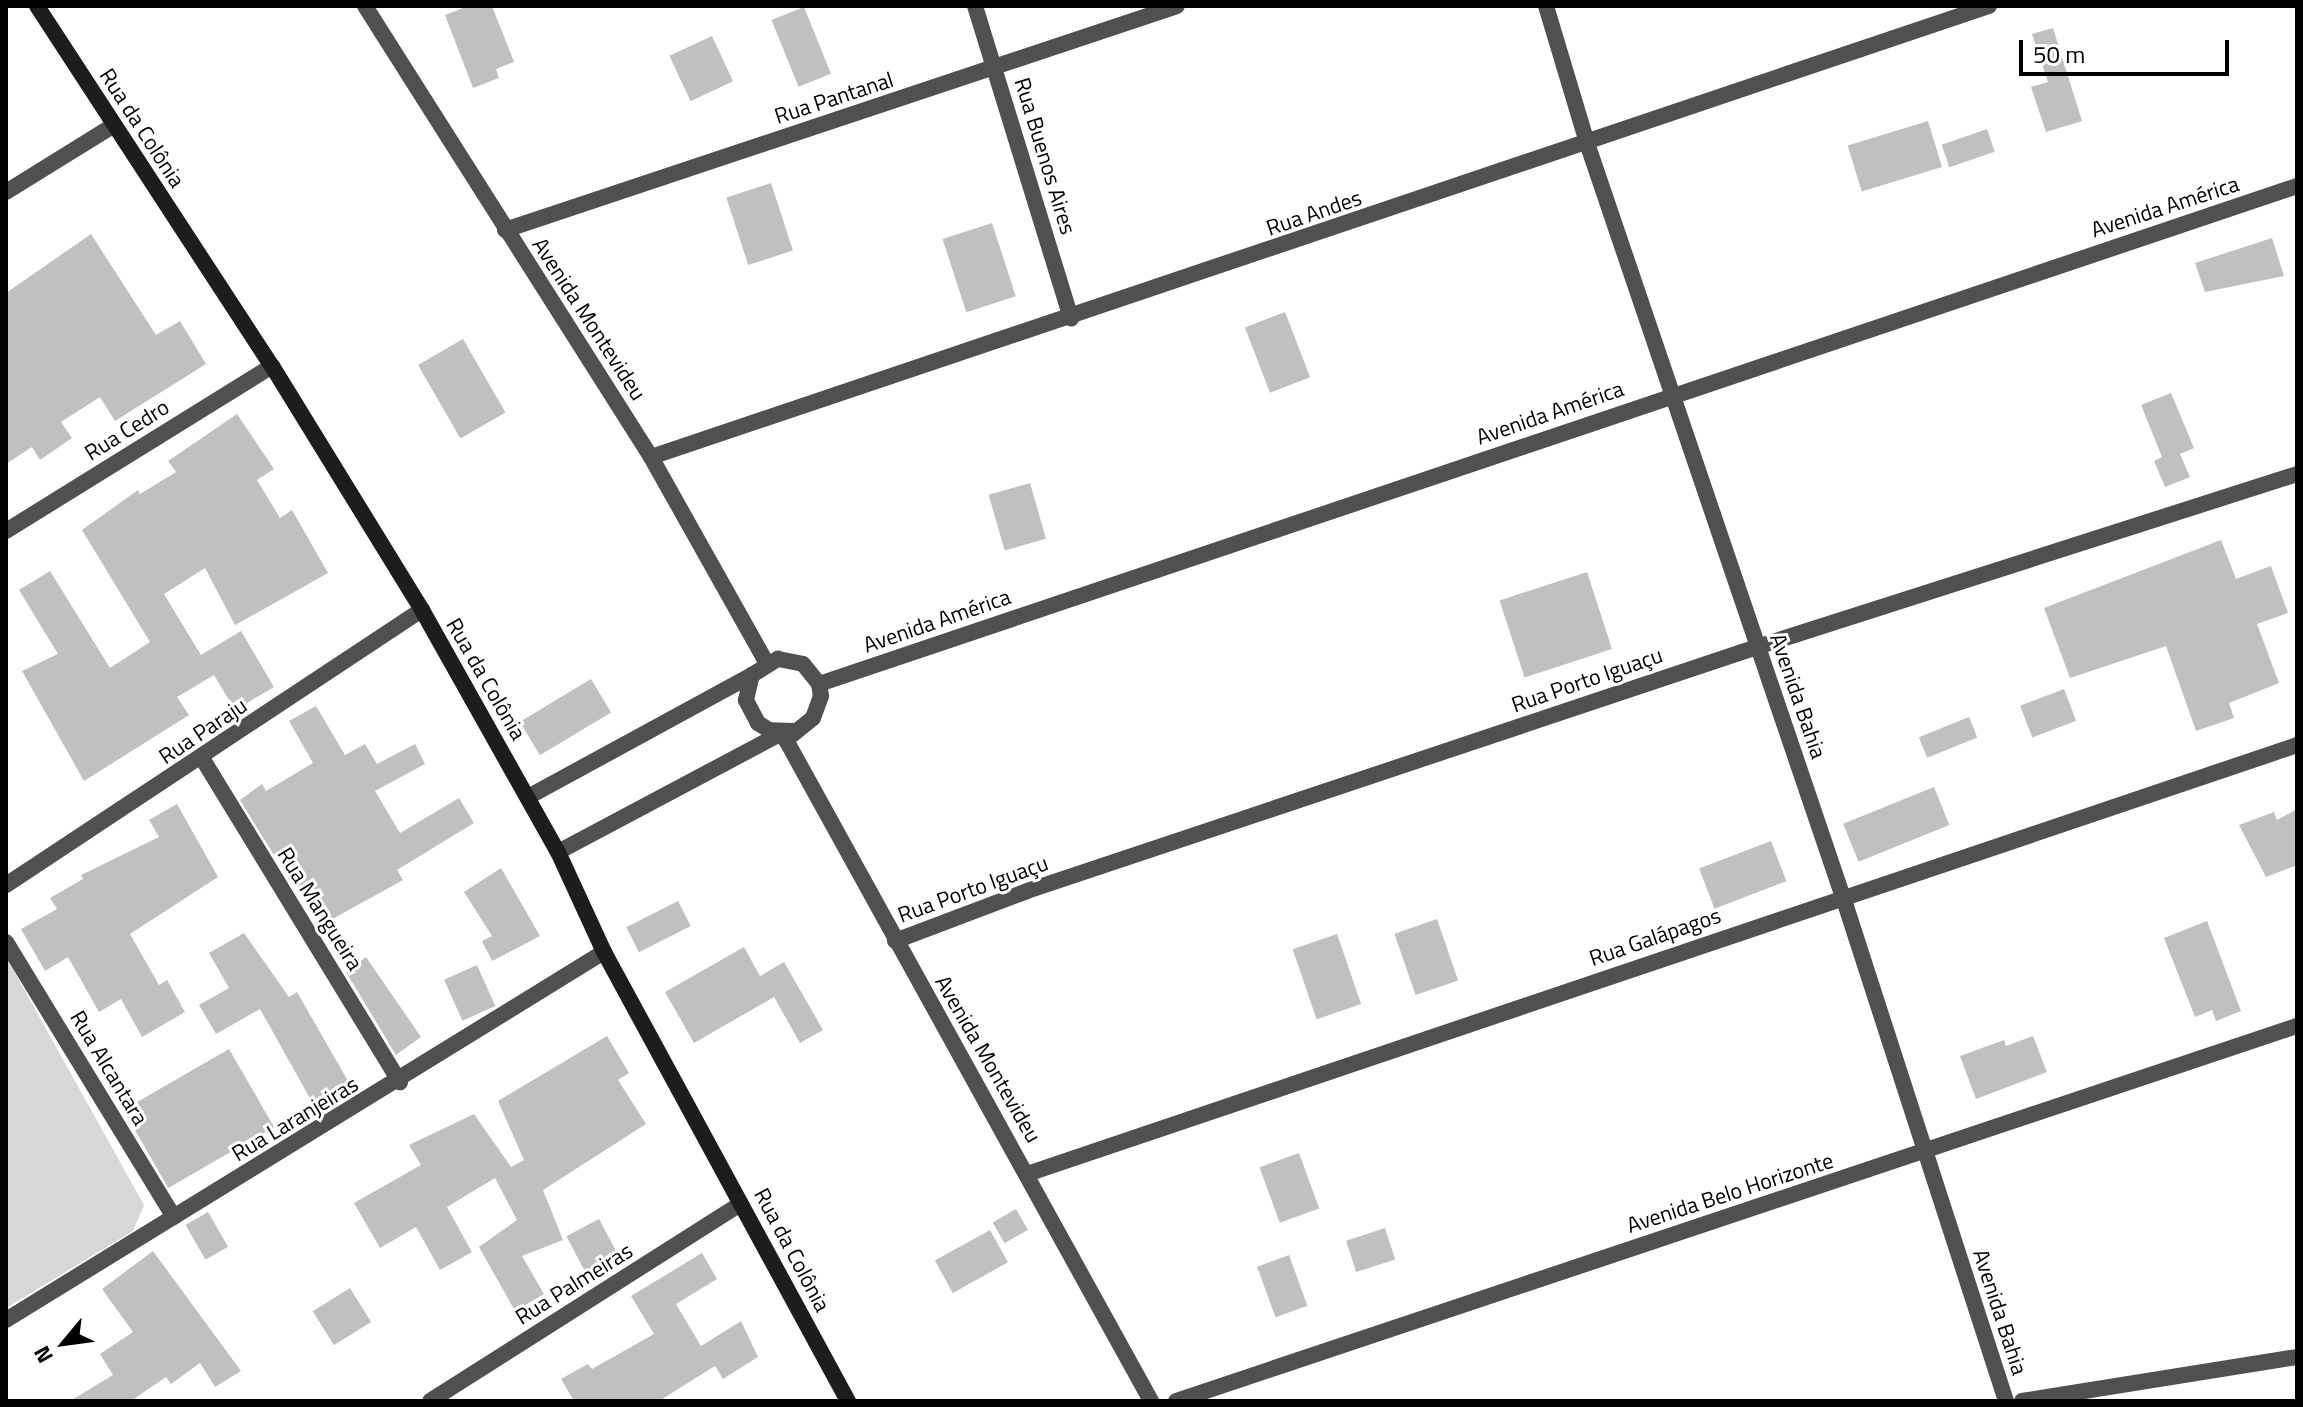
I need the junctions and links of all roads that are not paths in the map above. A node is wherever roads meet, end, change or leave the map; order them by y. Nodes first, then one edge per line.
1 (37, 6) edge
2 (365, 6) edge
3 (975, 6) edge
4 (1177, 6) edge
5 (1546, 6) edge
6 (1989, 6) edge
7 (995, 67) junction
8 (114, 125) junction
9 (1587, 143) junction
10 (2297, 186) edge
11 (6, 192) edge
12 (505, 230) junction
13 (1071, 319) junction
14 (272, 366) junction
15 (1672, 395) junction
16 (651, 457) junction
17 (2297, 474) edge
18 (6, 531) edge
19 (422, 610) junction
20 (1757, 647) junction
21 (766, 662) junction
22 (752, 675) junction
23 (819, 684) junction
24 (784, 736) junction
25 (2297, 745) edge
26 (202, 758) junction
27 (528, 797) junction
28 (558, 852) junction
29 (6, 885) edge
30 (1843, 897) junction
31 (895, 941) junction
32 (6, 942) edge
33 (604, 952) junction
34 (2297, 1026) edge
35 (400, 1082) junction
36 (1926, 1151) junction
37 (1027, 1174) junction
38 (741, 1204) junction
39 (174, 1217) junction
40 (6, 1320) edge
41 (2297, 1357) edge
42 (430, 1401) edge
43 (848, 1401) edge
44 (1151, 1401) edge
45 (1176, 1401) edge
46 (2006, 1401) edge
47 (2022, 1401) edge

1 - 8 main road, Rua da Colônia
2 - 12 street, Avenida Montevideu
3 - 7 street, Rua Buenos Aires
4 - 7 street, Rua Pantanal
5 - 9 street, Avenida Bahia
6 - 9 street, Rua Andes
7 - 12 street, Rua Pantanal
7 - 13 street, Rua Buenos Aires
8 - 11 street
8 - 14 main road, Rua da Colônia
9 - 13 street, Rua Andes
9 - 15 street, Avenida Bahia
10 - 15 street, Avenida América
12 - 16 street, Avenida Montevideu
13 - 16 street, Rua Andes
14 - 18 street, Rua Cedro
14 - 19 main road, Rua da Colônia
15 - 20 street, Avenida Bahia
15 - 23 street, Avenida América
16 - 21 street, Avenida Montevideu
17 - 20 street, Rua Porto Iguaçu
19 - 26 street, Rua Paraju
19 - 27 main road, Rua da Colônia
20 - 30 street, Avenida Bahia
20 - 31 street, Rua Porto Iguaçu
21 - 22 street
21 - 23 street
22 - 24 street
22 - 27 street
23 - 24 street
24 - 28 street
24 - 31 street, Avenida Montevideu
25 - 30 street, Rua Galápagos
26 - 29 street, Rua Paraju
26 - 35 street, Rua Mangueira
27 - 28 main road, Rua da Colônia
28 - 33 main road, Rua da Colônia
30 - 36 street, Avenida Bahia
30 - 37 street, Rua Galápagos
31 - 37 street, Avenida Montevideu
32 - 39 street, Rua Alcantara
33 - 35 street, Rua Laranjeiras
33 - 38 main road, Rua da Colônia
34 - 36 street, Avenida Belo Horizonte
35 - 39 street, Rua Laranjeiras
36 - 45 street, Avenida Belo Horizonte
36 - 46 street, Avenida Bahia
37 - 44 street, Avenida Montevideu
38 - 42 street, Rua Palmeiras
38 - 43 main road, Rua da Colônia
39 - 40 street, Rua Laranjeiras
41 - 47 street

